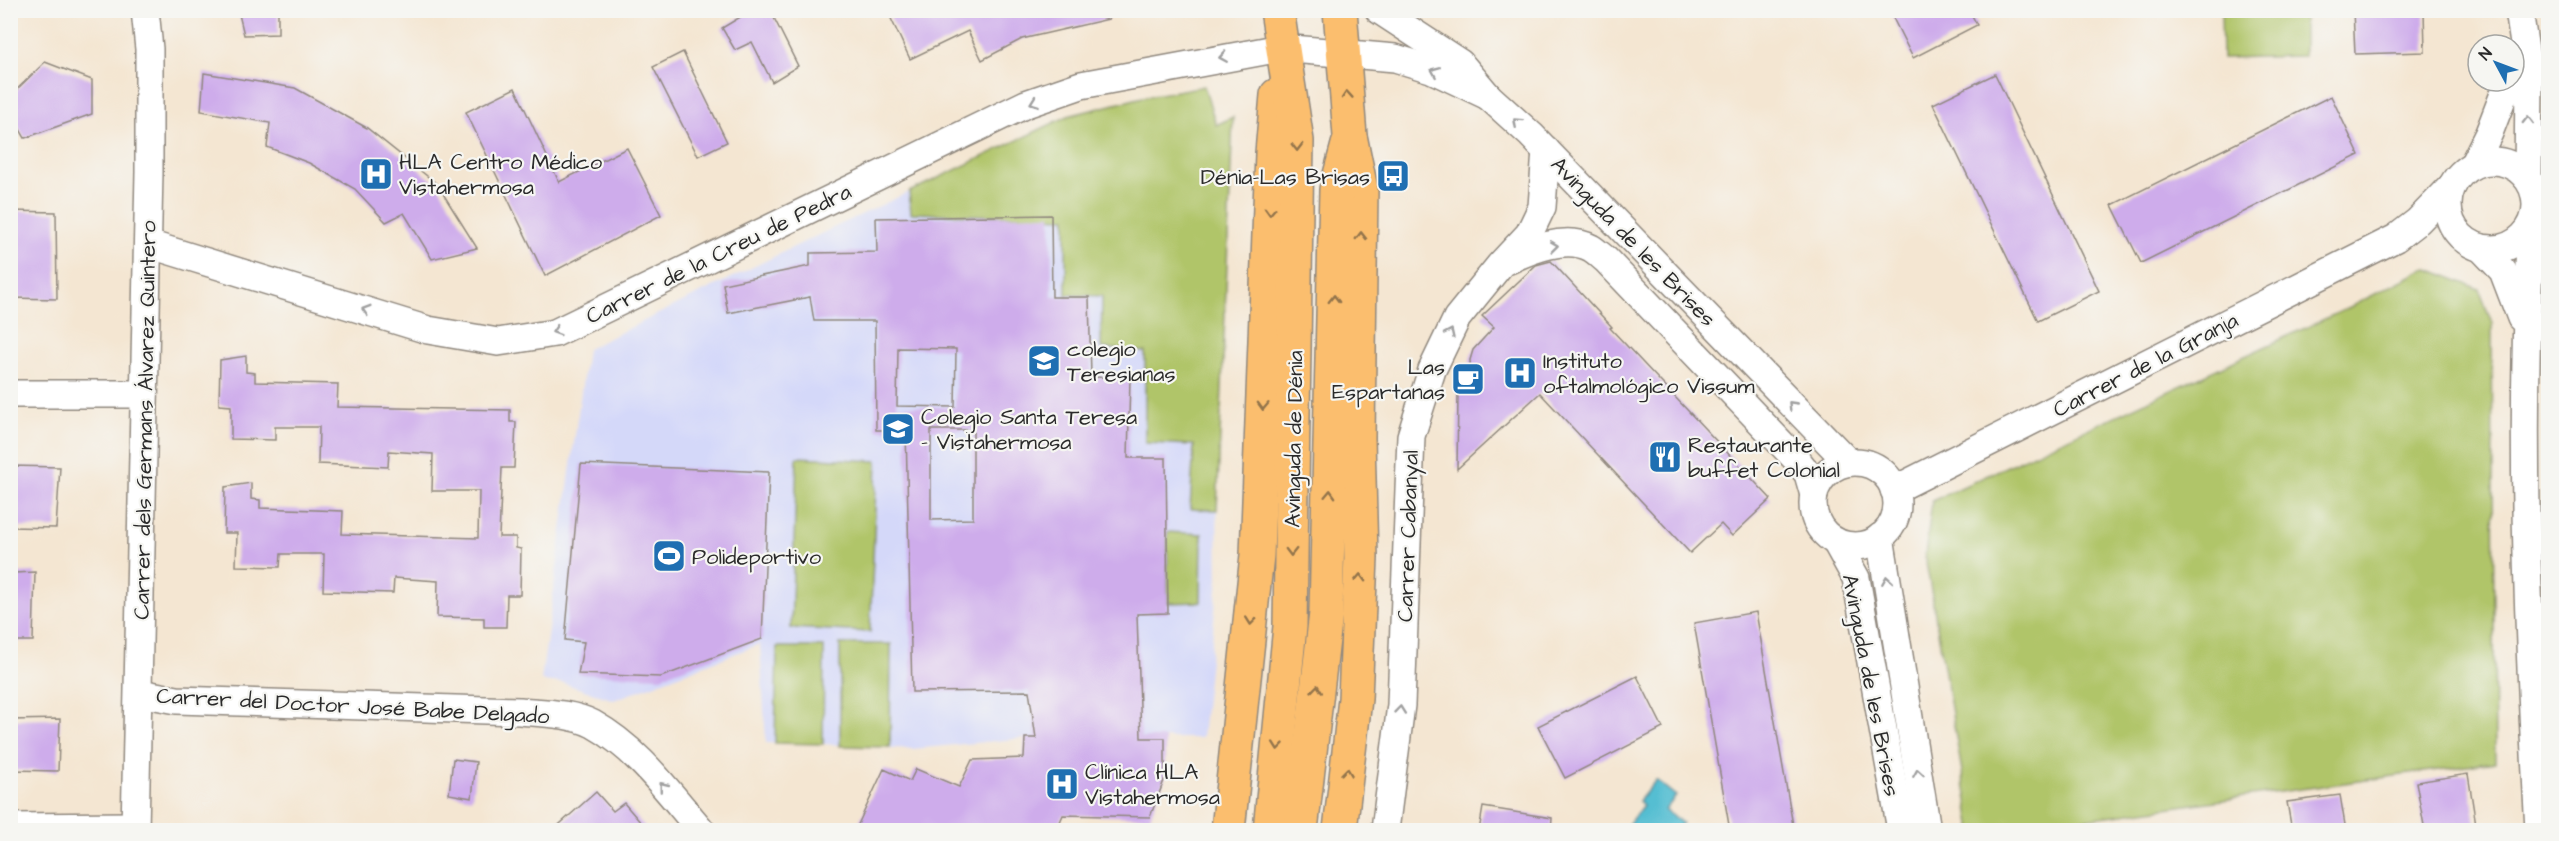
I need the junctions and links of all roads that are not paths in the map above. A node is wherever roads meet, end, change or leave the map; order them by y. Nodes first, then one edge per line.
1 (1277, 10) edge
2 (1340, 10) edge
3 (1379, 10) edge
4 (2519, 10) edge
5 (138, 14) edge
6 (2516, 33) edge
7 (1281, 48) junction
8 (1344, 53) junction
9 (2504, 93) edge
10 (1488, 96) junction
11 (1350, 136) junction
12 (1545, 150) junction
13 (2473, 165) junction
14 (2528, 179) junction
15 (2452, 186) junction
16 (2531, 227) junction
17 (2396, 237) junction
18 (2471, 242) junction
19 (148, 244) junction
20 (1500, 265) junction
21 (2525, 328) junction
22 (10, 394) edge
23 (144, 394) junction
24 (1848, 462) junction
25 (1894, 490) junction
26 (1814, 495) junction
27 (1880, 537) junction
28 (1836, 542) junction
29 (140, 693) junction
30 (10, 827) edge
31 (135, 828) edge
32 (701, 831) edge
33 (1228, 831) edge
34 (1270, 831) edge
35 (1301, 831) edge
36 (1340, 831) edge
37 (1385, 831) edge
38 (1900, 831) edge
39 (1928, 831) edge
40 (2539, 831) edge

1 - 7 main road, Avinguda de Dénia
2 - 8 main road, Avinguda de Dénia
3 - 10 street, Avinguda de les Brises
4 - 6 street
14 -> 4 street
5 - 19 street, Carrer dels Germans Álvarez Quintero
7 - 8 street, Carrer de la Creu de Pedra
7 -> 19 street, Carrer de la Creu de Pedra
7 -> 33 main road, Avinguda de Dénia
7 -> 34 main road, Avinguda de Dénia
10 -> 8 street, Avinguda de les Brises
11 -> 8 main road, Avinguda de Dénia
9 - 13 street
12 -> 10 street, Avinguda de les Brises
35 -> 11 main road, Avinguda de Dénia
36 -> 11 main road, Avinguda de Dénia
12 - 20 street, Avinguda de les Brises
24 -> 12 street, Avinguda de les Brises
13 - 14 street
13 - 15 street
14 - 16 street
15 - 17 street, Carrer de la Granja
15 - 18 street
16 - 18 street
16 - 21 street
17 - 18 street, Carrer de la Granja
17 - 25 street, Carrer de la Granja
18 - 21 street
19 - 23 street, Carrer dels Germans Álvarez Quintero
20 -> 26 street, Avinguda de les Brises
37 -> 20 street, Carrer Cabanyal
21 - 40 street
22 - 23 street
23 - 29 street, Carrer dels Germans Álvarez Quintero
24 - 25 street
24 - 26 street
25 - 27 street
26 - 28 street
27 - 28 street
39 -> 27 street, Avinguda de les Brises
28 - 38 street, Avinguda de les Brises
29 - 31 street, Carrer dels Germans Álvarez Quintero
32 -> 29 street, Carrer del Doctor José Babe Delgado
30 - 31 street

